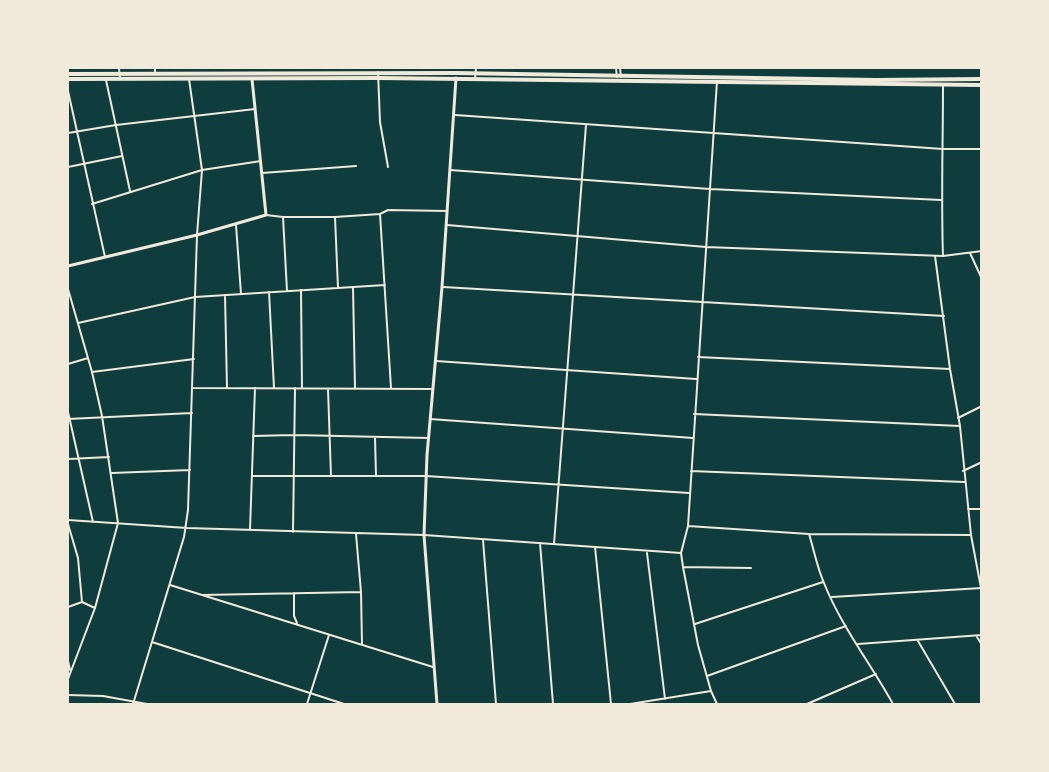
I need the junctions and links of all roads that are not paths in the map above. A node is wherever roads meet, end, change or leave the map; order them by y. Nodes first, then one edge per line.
1 (119, 68) edge
2 (155, 68) edge
3 (476, 68) edge
4 (616, 68) edge
5 (620, 68) edge
6 (229, 70) edge
7 (68, 74) edge
8 (155, 74) junction
9 (378, 75) junction
10 (120, 76) junction
11 (476, 76) junction
12 (456, 78) junction
13 (619, 78) junction
14 (189, 79) junction
15 (252, 79) junction
16 (981, 79) edge
17 (68, 80) edge
18 (106, 80) junction
19 (717, 80) junction
20 (935, 82) junction
21 (943, 85) junction
22 (981, 85) edge
23 (68, 91) edge
24 (255, 110) junction
25 (454, 115) junction
26 (195, 117) junction
27 (586, 124) junction
28 (116, 125) junction
29 (76, 131) junction
30 (714, 132) junction
31 (68, 133) edge
32 (943, 149) junction
33 (981, 149) edge
34 (122, 156) junction
35 (261, 161) junction
36 (83, 164) junction
37 (356, 166) dead end
38 (68, 167) edge
39 (388, 167) dead end
40 (202, 170) junction
41 (450, 170) junction
42 (262, 174) junction
43 (582, 180) junction
44 (710, 189) junction
45 (130, 191) junction
46 (941, 200) junction
47 (93, 204) junction
48 (447, 211) junction
49 (380, 214) junction
50 (266, 215) junction
51 (283, 217) junction
52 (335, 217) junction
53 (236, 224) junction
54 (447, 225) junction
55 (197, 235) junction
56 (577, 236) junction
57 (706, 247) junction
58 (981, 251) edge
59 (970, 253) junction
60 (935, 256) junction
61 (943, 256) junction
62 (105, 257) junction
63 (68, 266) edge
64 (981, 279) edge
65 (385, 285) junction
66 (353, 287) junction
67 (442, 287) junction
68 (338, 288) junction
69 (68, 289) edge
70 (301, 290) junction
71 (287, 291) junction
72 (269, 292) junction
73 (241, 294) junction
74 (572, 294) junction
75 (225, 295) junction
76 (195, 297) junction
77 (702, 301) junction
78 (944, 316) junction
79 (78, 323) junction
80 (698, 357) junction
81 (88, 358) junction
82 (194, 358) junction
83 (436, 361) junction
84 (68, 364) edge
85 (950, 369) junction
86 (566, 370) junction
87 (92, 372) junction
88 (696, 379) junction
89 (193, 388) junction
90 (227, 388) junction
91 (255, 388) junction
92 (274, 388) junction
93 (295, 388) junction
94 (302, 388) junction
95 (328, 388) junction
96 (355, 388) junction
97 (392, 389) junction
98 (433, 389) junction
99 (981, 406) edge
100 (68, 412) edge
101 (192, 412) junction
102 (694, 414) junction
103 (102, 416) junction
104 (68, 418) edge
105 (958, 418) junction
106 (430, 419) junction
107 (960, 426) junction
108 (563, 429) junction
109 (294, 435) junction
110 (253, 436) junction
111 (330, 436) junction
112 (375, 437) junction
113 (429, 438) junction
114 (693, 438) junction
115 (109, 457) junction
116 (68, 459) edge
117 (80, 459) junction
118 (981, 462) edge
119 (190, 470) junction
120 (691, 471) junction
121 (963, 471) junction
122 (111, 473) junction
123 (252, 476) junction
124 (294, 476) junction
125 (331, 476) junction
126 (376, 476) junction
127 (426, 477) junction
128 (964, 482) junction
129 (558, 485) junction
130 (690, 493) junction
131 (968, 509) junction
132 (981, 509) edge
133 (68, 522) edge
134 (93, 522) junction
135 (118, 523) junction
136 (688, 526) junction
137 (186, 528) junction
138 (250, 530) junction
139 (293, 532) junction
140 (356, 534) junction
141 (809, 534) junction
142 (424, 535) junction
143 (971, 535) junction
144 (483, 539) junction
145 (540, 543) junction
146 (554, 544) junction
147 (595, 547) junction
148 (647, 552) junction
149 (681, 553) junction
150 (976, 561) junction
151 (981, 561) edge
152 (683, 567) junction
153 (751, 568) dead end
154 (823, 582) junction
155 (170, 585) junction
156 (981, 588) edge
157 (361, 592) junction
158 (294, 593) junction
159 (200, 595) junction
160 (831, 597) junction
161 (82, 602) junction
162 (68, 607) edge
163 (94, 608) junction
164 (298, 624) junction
165 (694, 625) junction
166 (846, 626) junction
167 (329, 635) junction
168 (981, 635) edge
169 (977, 637) junction
170 (918, 641) junction
171 (152, 642) junction
172 (858, 644) junction
173 (362, 645) junction
174 (981, 645) edge
175 (68, 661) edge
176 (434, 667) junction
177 (70, 670) junction
178 (876, 674) junction
179 (706, 676) junction
180 (68, 679) edge
181 (711, 691) junction
182 (310, 694) junction
183 (68, 695) edge
184 (665, 699) junction
185 (134, 703) edge
186 (147, 705) edge
187 (307, 705) edge
188 (344, 705) edge
189 (437, 705) edge
190 (496, 705) edge
191 (553, 705) edge
192 (611, 705) edge
193 (630, 705) edge
194 (717, 705) edge
195 (807, 705) edge
196 (893, 705) edge
197 (955, 705) edge

1 - 10 street
2 - 8 street
3 - 11 street
4 - 13 street
5 - 13 street
6 - 8 main road
6 - 9 main road
7 - 10 main road
8 - 10 main road
9 - 11 main road
9 - 12 main road
9 - 15 main road
9 - 39 street
10 - 14 main road
10 - 18 main road
11 - 12 main road
11 - 13 main road
12 - 25 street
13 - 19 main road
14 - 15 main road
14 - 26 street
15 - 24 street
16 - 20 main road
17 - 18 main road
18 - 28 street
19 - 20 main road
19 - 30 street
20 - 21 main road
21 - 22 main road
21 - 32 street
23 - 29 street
24 - 26 street
24 - 35 street
25 - 27 street
25 - 41 street
26 - 28 street
26 - 40 street
27 - 30 street
27 - 43 street
28 - 29 street
28 - 34 street
29 - 31 street
29 - 36 street
30 - 32 street
30 - 44 street
32 - 33 street
32 - 46 street
34 - 36 street
34 - 45 street
35 - 40 street
35 - 42 street
36 - 38 street
36 - 47 street
37 - 42 street
40 - 45 street
40 - 55 street
41 - 43 street
41 - 48 street
42 - 50 street
43 - 44 street
43 - 56 street
44 - 46 street
44 - 57 street
45 - 47 street
46 - 61 street
47 - 62 street
48 - 49 street
48 - 54 street
49 - 52 street
49 - 65 street
50 - 51 street
50 - 53 street
51 - 52 street
51 - 71 street
52 - 68 street
53 - 55 street
53 - 73 street
54 - 56 street
54 - 67 street
55 - 62 street
55 - 76 street
56 - 57 street
56 - 74 street
57 - 60 street
57 - 77 street
58 - 59 street
59 - 61 street
59 - 64 street
60 - 61 street
60 - 78 street
62 - 63 street
65 - 66 street
65 - 97 street
66 - 68 street
66 - 96 street
67 - 74 street
67 - 83 street
68 - 70 street
69 - 79 street
70 - 71 street
70 - 94 street
71 - 72 street
72 - 73 street
72 - 92 street
73 - 75 street
74 - 77 street
74 - 86 street
75 - 76 street
75 - 90 street
76 - 79 street
76 - 82 street
77 - 78 street
77 - 80 street
78 - 85 street
79 - 81 street
80 - 85 street
80 - 88 street
81 - 84 street
81 - 87 street
82 - 87 street
82 - 89 street
83 - 86 street
83 - 98 street
85 - 105 street
86 - 88 street
86 - 108 street
87 - 103 street
88 - 102 street
89 - 90 street
89 - 101 street
90 - 91 street
91 - 92 street
91 - 110 street
92 - 93 street
93 - 94 street
93 - 109 street
94 - 95 street
95 - 96 street
95 - 111 street
96 - 97 street
97 - 98 street
98 - 106 street
99 - 105 street
100 - 104 street
101 - 103 street
101 - 119 street
102 - 107 street
102 - 114 street
103 - 104 street
103 - 115 street
104 - 117 street
105 - 107 street
106 - 108 street
106 - 113 street
107 - 121 street
108 - 114 street
108 - 129 street
109 - 110 street
109 - 111 street
109 - 124 street
110 - 123 street
111 - 112 street
111 - 125 street
112 - 113 street
112 - 126 street
113 - 127 street
114 - 120 street
115 - 117 street
115 - 122 street
116 - 117 street
117 - 134 street
118 - 121 street
119 - 122 street
119 - 137 street
120 - 128 street
120 - 130 street
121 - 128 street
122 - 135 street
123 - 124 street
123 - 138 street
124 - 125 street
124 - 139 street
125 - 126 street
126 - 127 street
127 - 129 street
127 - 142 street
128 - 131 street
129 - 130 street
129 - 146 street
130 - 136 street
131 - 132 street
131 - 143 street
133 - 134 street
133 - 161 street
134 - 135 street
135 - 137 street
135 - 163 street
136 - 141 street
136 - 149 street
137 - 138 street
137 - 155 street
138 - 139 street
139 - 140 street
140 - 142 street
140 - 157 street
141 - 143 street
141 - 154 street
142 - 144 street
142 - 176 street
143 - 150 street
144 - 145 street
144 - 190 street
145 - 146 street
145 - 191 street
146 - 147 street
147 - 148 street
147 - 192 street
148 - 149 street
148 - 184 street
149 - 152 street
150 - 151 street
150 - 156 street
152 - 153 street
152 - 165 street
154 - 160 street
154 - 165 street
155 - 159 street
155 - 171 street
156 - 160 street
157 - 158 street
157 - 173 street
158 - 159 street
158 - 164 street
159 - 164 street
160 - 166 street
161 - 162 street
161 - 163 street
163 - 177 street
164 - 167 street
165 - 179 street
166 - 172 street
166 - 179 street
167 - 173 street
167 - 182 street
168 - 169 street
169 - 170 street
169 - 174 street
170 - 172 street
170 - 197 street
171 - 182 street
171 - 185 street
172 - 178 street
173 - 176 street
175 - 177 street
176 - 189 street
177 - 180 street
178 - 195 street
178 - 196 street
179 - 181 street
181 - 184 street
181 - 194 street
182 - 187 street
182 - 188 street
183 - 185 street
184 - 193 street
185 - 186 street

